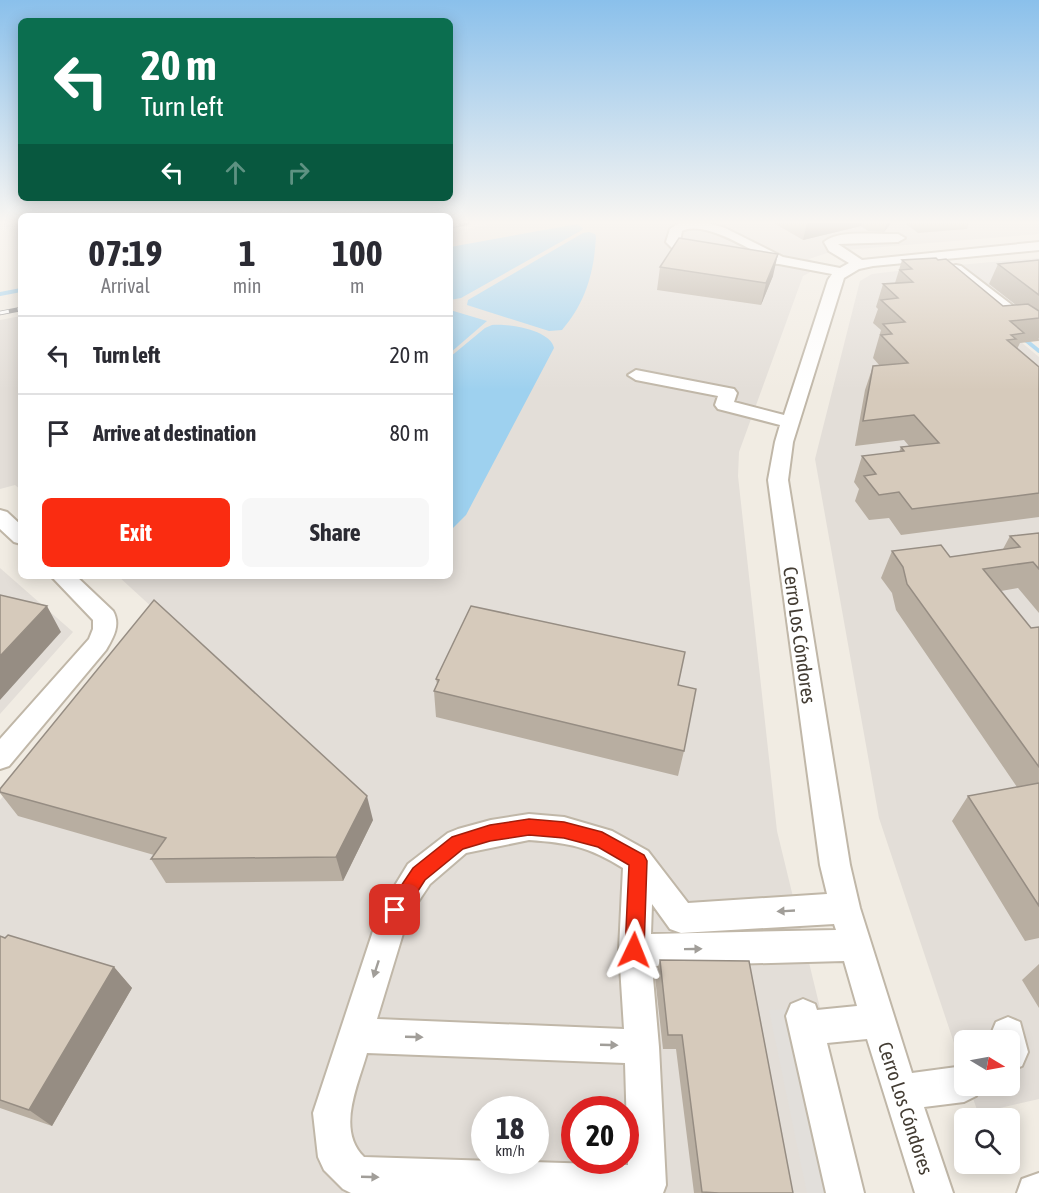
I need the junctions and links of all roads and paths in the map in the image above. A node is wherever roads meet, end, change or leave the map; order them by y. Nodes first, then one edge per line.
1 (837, 279) edge
2 (969, 279) edge
3 (1039, 334) edge
4 (636, 375) dead end
5 (790, 422) junction
6 (0, 517) edge
7 (18, 534) edge
8 (65, 579) edge
9 (0, 758) edge
10 (638, 861) junction
11 (845, 908) junction
12 (857, 945) junction
13 (634, 950) junction
14 (878, 1021) junction
15 (355, 1035) junction
16 (642, 1047) junction
17 (954, 1085) edge
18 (900, 1092) junction
19 (844, 1193) edge
20 (934, 1193) edge

1 - 5 street, Cerro Los Cóndores
2 - 3 street
4 - 5 street
5 - 11 street, Cerro Los Cóndores
6 - 7 street
8 - 9 street
11 -> 10 street
10 - 13 street
10 -> 15 street
11 - 12 street, Cerro Los Cóndores
13 -> 12 street
12 - 14 street, Cerro Los Cóndores
13 - 16 street
14 - 18 street, Cerro Los Cóndores
14 - 19 street
15 -> 16 street
15 -> 16 street
17 - 18 street
18 - 20 street, Cerro Los Cóndores

